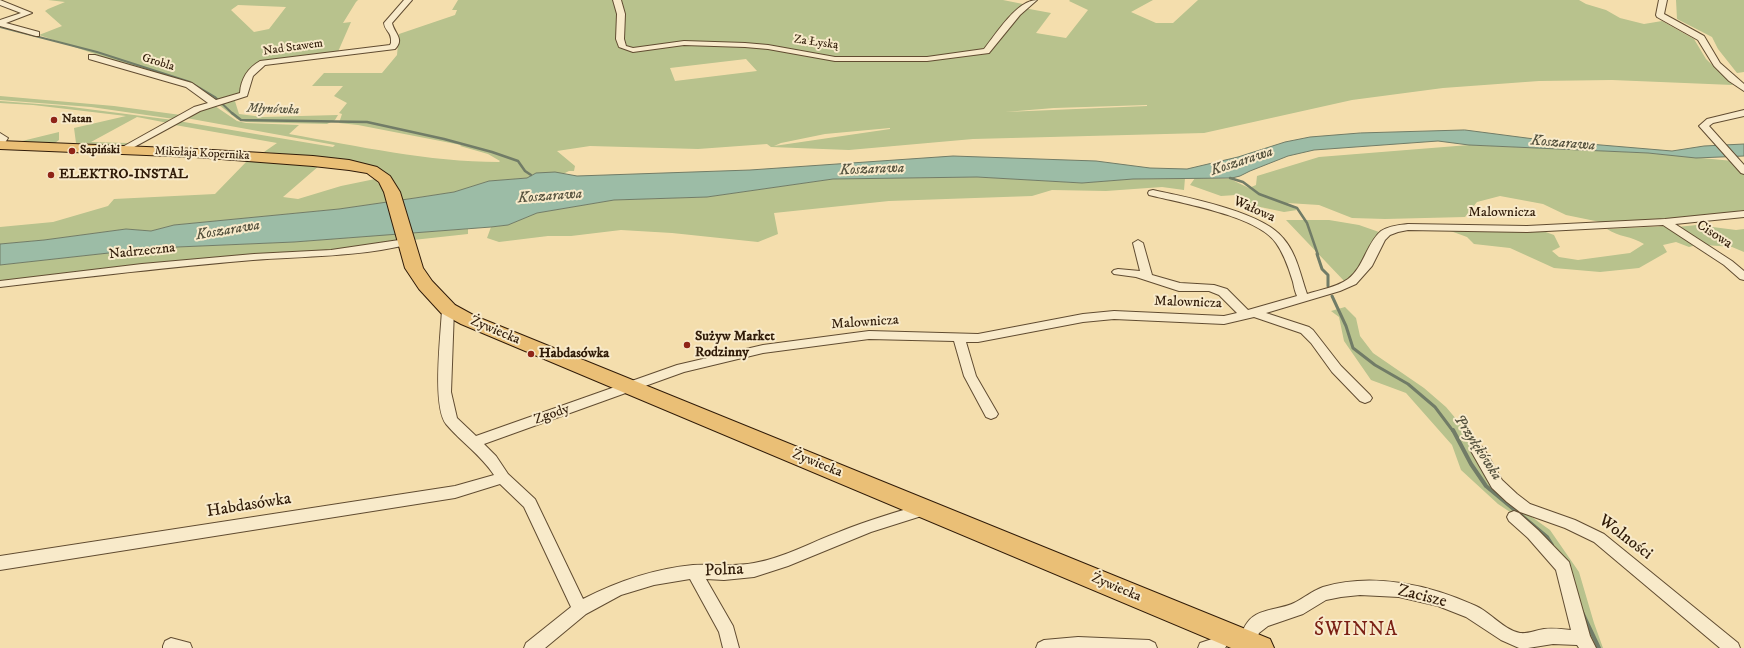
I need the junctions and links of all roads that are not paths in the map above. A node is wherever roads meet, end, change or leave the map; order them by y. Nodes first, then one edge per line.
1 (408, 0) edge
2 (617, 0) edge
3 (1033, 0) edge
4 (1662, 1) edge
5 (0, 2) edge
6 (0, 23) edge
7 (36, 34) dead end
8 (92, 57) dead end
9 (1744, 88) edge
10 (214, 103) junction
11 (1744, 113) edge
12 (0, 136) edge
13 (0, 144) edge
14 (122, 150) junction
15 (1744, 171) edge
16 (1153, 193) dead end
17 (1744, 214) edge
18 (1665, 222) junction
19 (406, 242) junction
20 (1138, 243) dead end
21 (1118, 272) dead end
22 (1146, 276) junction
23 (1744, 276) edge
24 (0, 284) edge
25 (1304, 298) junction
26 (448, 309) junction
27 (1251, 314) junction
28 (959, 338) junction
29 (630, 387) junction
30 (1365, 398) dead end
31 (991, 414) dead end
32 (475, 442) junction
33 (1478, 451) dead end
34 (503, 478) junction
35 (926, 509) junction
36 (1514, 517) dead end
37 (0, 563) edge
38 (694, 572) junction
39 (580, 609) junction
40 (1245, 641) edge
41 (1585, 643) edge
42 (532, 648) edge
43 (731, 648) edge
44 (1044, 648) edge
45 (1149, 648) edge
46 (1206, 648) edge
47 (1732, 648) edge

1 - 10 street, Nad Stawem
2 - 3 street, Za Łyską
4 - 9 street
5 - 6 street
6 - 7 street
8 - 10 street, Grobla
10 - 14 street, Nad Stawem
11 - 15 street
12 - 13 street
13 - 14 main road, Mikołaja Kopernika
14 - 19 main road, Mikołaja Kopernika
16 - 25 street, Wałowa
17 - 18 street, Malownicza
18 - 23 street, Cisowa
18 - 25 street, Malownicza
19 - 24 street, Nadrzeczna
19 - 26 main road, Żywiecka
20 - 22 street
21 - 22 street
22 - 27 street
25 - 27 street, Malownicza
26 - 29 main road, Żywiecka
26 - 32 street
27 - 28 street, Malownicza
27 - 30 street
28 - 29 street, Malownicza
28 - 31 street
29 - 32 street, Zgody
29 - 35 main road, Żywiecka
32 - 34 street
33 - 47 street, Wolności
34 - 37 street, Habdasówka
34 - 39 street
35 - 38 street, Polna
35 - 40 main road, Żywiecka
36 - 41 street
38 - 39 street, Polna
38 - 43 street
39 - 42 street, Polna
40 - 41 street, Zacisze
40 - 46 street
44 - 45 street

